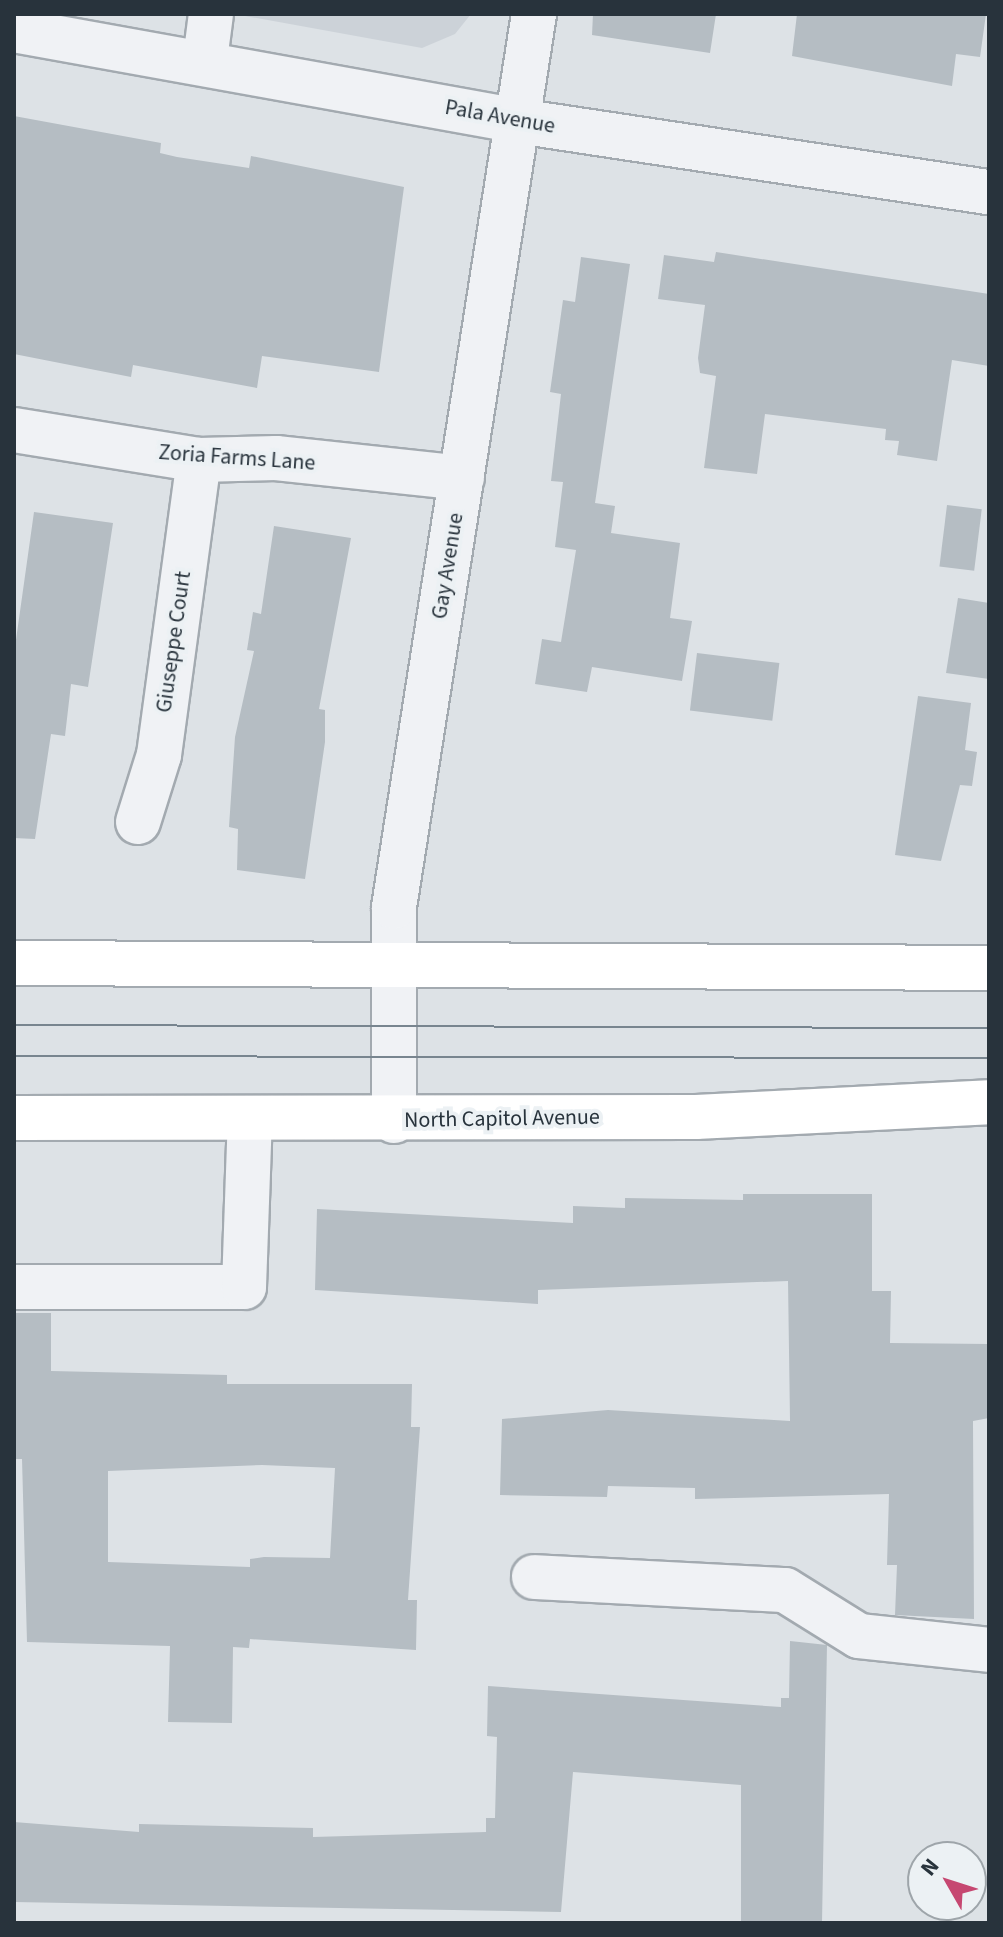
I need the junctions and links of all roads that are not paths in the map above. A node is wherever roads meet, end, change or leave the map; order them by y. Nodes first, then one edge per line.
1 (211, 14) edge
2 (534, 14) edge
3 (14, 30) edge
4 (205, 60) junction
5 (518, 121) junction
6 (989, 192) edge
7 (14, 430) edge
8 (199, 460) junction
9 (462, 478) junction
10 (138, 822) dead end
11 (395, 961) junction
12 (14, 963) edge
13 (989, 968) edge
14 (989, 1102) edge
15 (14, 1118) edge
16 (250, 1119) junction
17 (394, 1121) junction
18 (14, 1287) edge
19 (534, 1577) dead end
20 (989, 1650) edge

1 - 4 street
2 - 5 street, Gay Avenue
3 - 4 street, Pala Avenue
4 - 5 street, Pala Avenue
5 - 6 street, Pala Avenue
5 - 9 street, Gay Avenue
7 - 8 street, Zoria Farms Lane
8 - 9 street, Zoria Farms Lane
8 - 10 street, Giuseppe Court
9 - 11 street, Gay Avenue
11 - 12 main road
11 - 13 main road
11 - 17 street, Gay Avenue
14 - 17 main road, North Capitol Avenue
15 - 16 main road, North Capitol Avenue
16 - 17 main road, North Capitol Avenue
16 - 18 street
19 - 20 street

